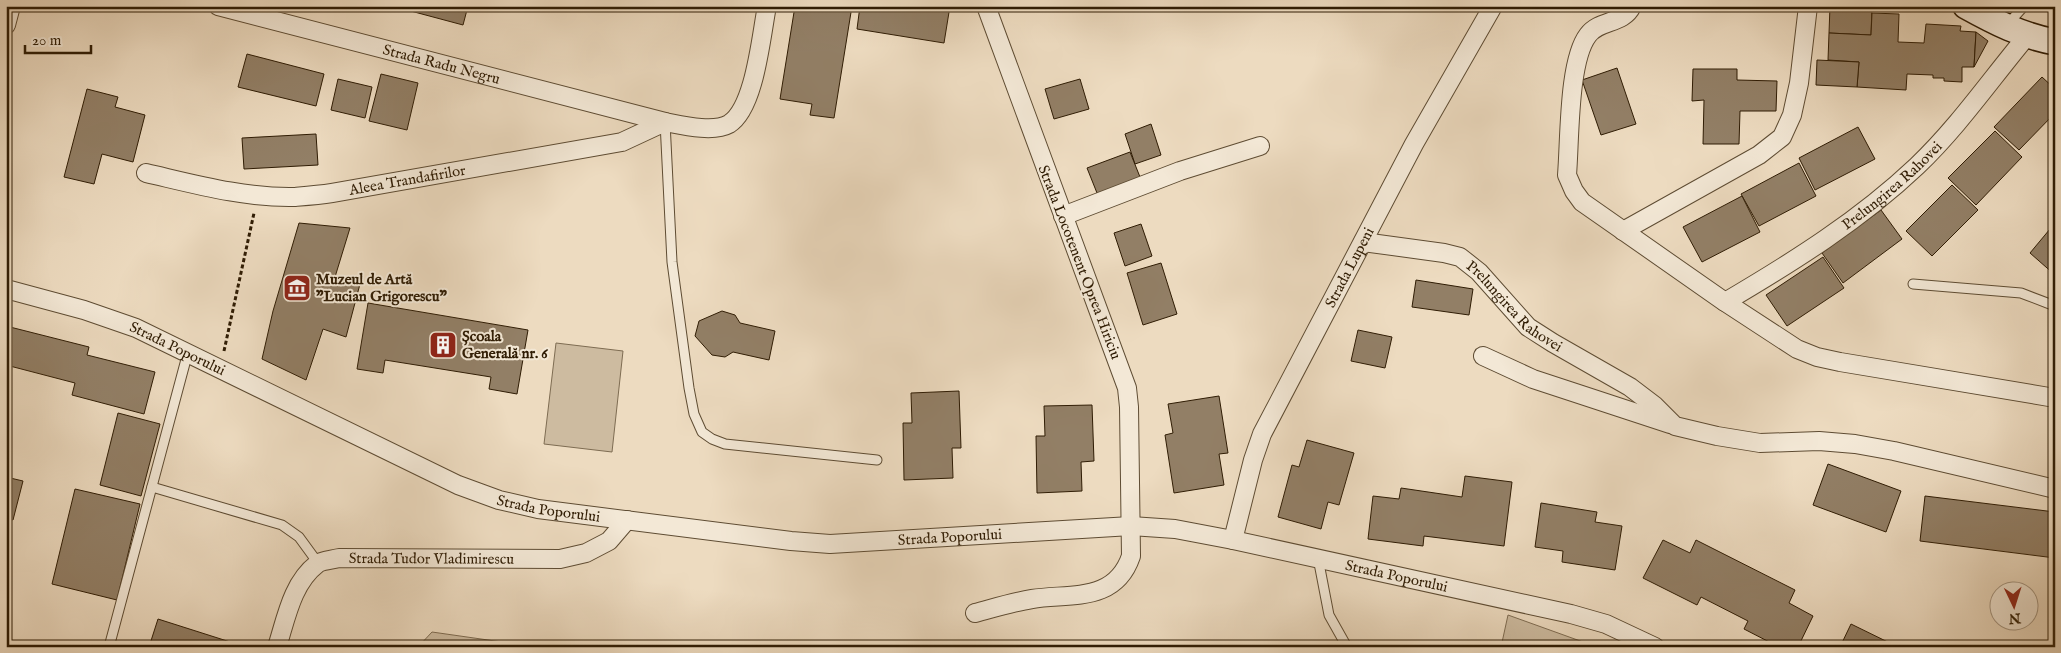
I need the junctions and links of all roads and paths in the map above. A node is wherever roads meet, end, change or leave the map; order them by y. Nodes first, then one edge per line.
1 (11, 6) edge
2 (218, 6) edge
3 (767, 6) edge
4 (986, 6) edge
5 (1493, 6) edge
6 (1632, 6) edge
7 (1808, 6) edge
8 (1966, 6) edge
9 (2024, 6) edge
10 (6, 25) edge
11 (2016, 31) junction
12 (2055, 42) edge
13 (665, 122) junction
14 (1260, 146) dead end
15 (146, 173) dead end
16 (258, 195) junction
17 (1062, 216) junction
18 (1623, 231) junction
19 (1363, 242) junction
20 (1912, 284) dead end
21 (6, 289) edge
22 (1726, 302) junction
23 (2055, 306) edge
24 (188, 352) junction
25 (1483, 356) dead end
26 (220, 368) junction
27 (2055, 398) edge
28 (1675, 426) junction
29 (877, 460) dead end
30 (152, 487) junction
31 (2055, 489) edge
32 (627, 520) junction
33 (1131, 526) junction
34 (1233, 540) junction
35 (1318, 558) junction
36 (318, 563) junction
37 (975, 613) dead end
38 (109, 647) edge
39 (277, 647) edge
40 (1347, 647) edge
41 (1656, 647) edge

1 - 10 street
2 - 13 street, Strada Radu Negru
3 - 13 street, Strada Radu Negru
4 - 17 street, Strada Locotenent Oprea Hiriciu
5 - 19 street, Strada Lupeni
6 - 18 street
7 - 18 street
8 - 11 main road
9 - 11 lane
11 - 12 main road
11 - 22 street, Prelungirea Rahovei
13 - 16 street, Aleea Trandafirilor
13 - 29 lane
14 - 17 street
15 - 16 street, Aleea Trandafirilor
16 - 26 path
17 - 33 street, Strada Locotenent Oprea Hiriciu
18 - 22 street
19 - 28 street, Prelungirea Rahovei
19 - 34 street, Strada Lupeni
20 - 23 lane
21 - 24 street, Strada Poporului
22 - 27 street
24 - 26 street, Strada Poporului
24 - 30 lane
25 - 28 street
26 - 32 street, Strada Poporului
28 - 31 street
30 - 36 lane
30 - 38 lane
32 - 33 street, Strada Poporului
32 - 36 street, Strada Tudor Vladimirescu
33 - 34 street, Strada Poporului
33 - 37 street
34 - 35 street, Strada Poporului
35 - 40 lane
35 - 41 street, Strada Poporului
36 - 39 street

